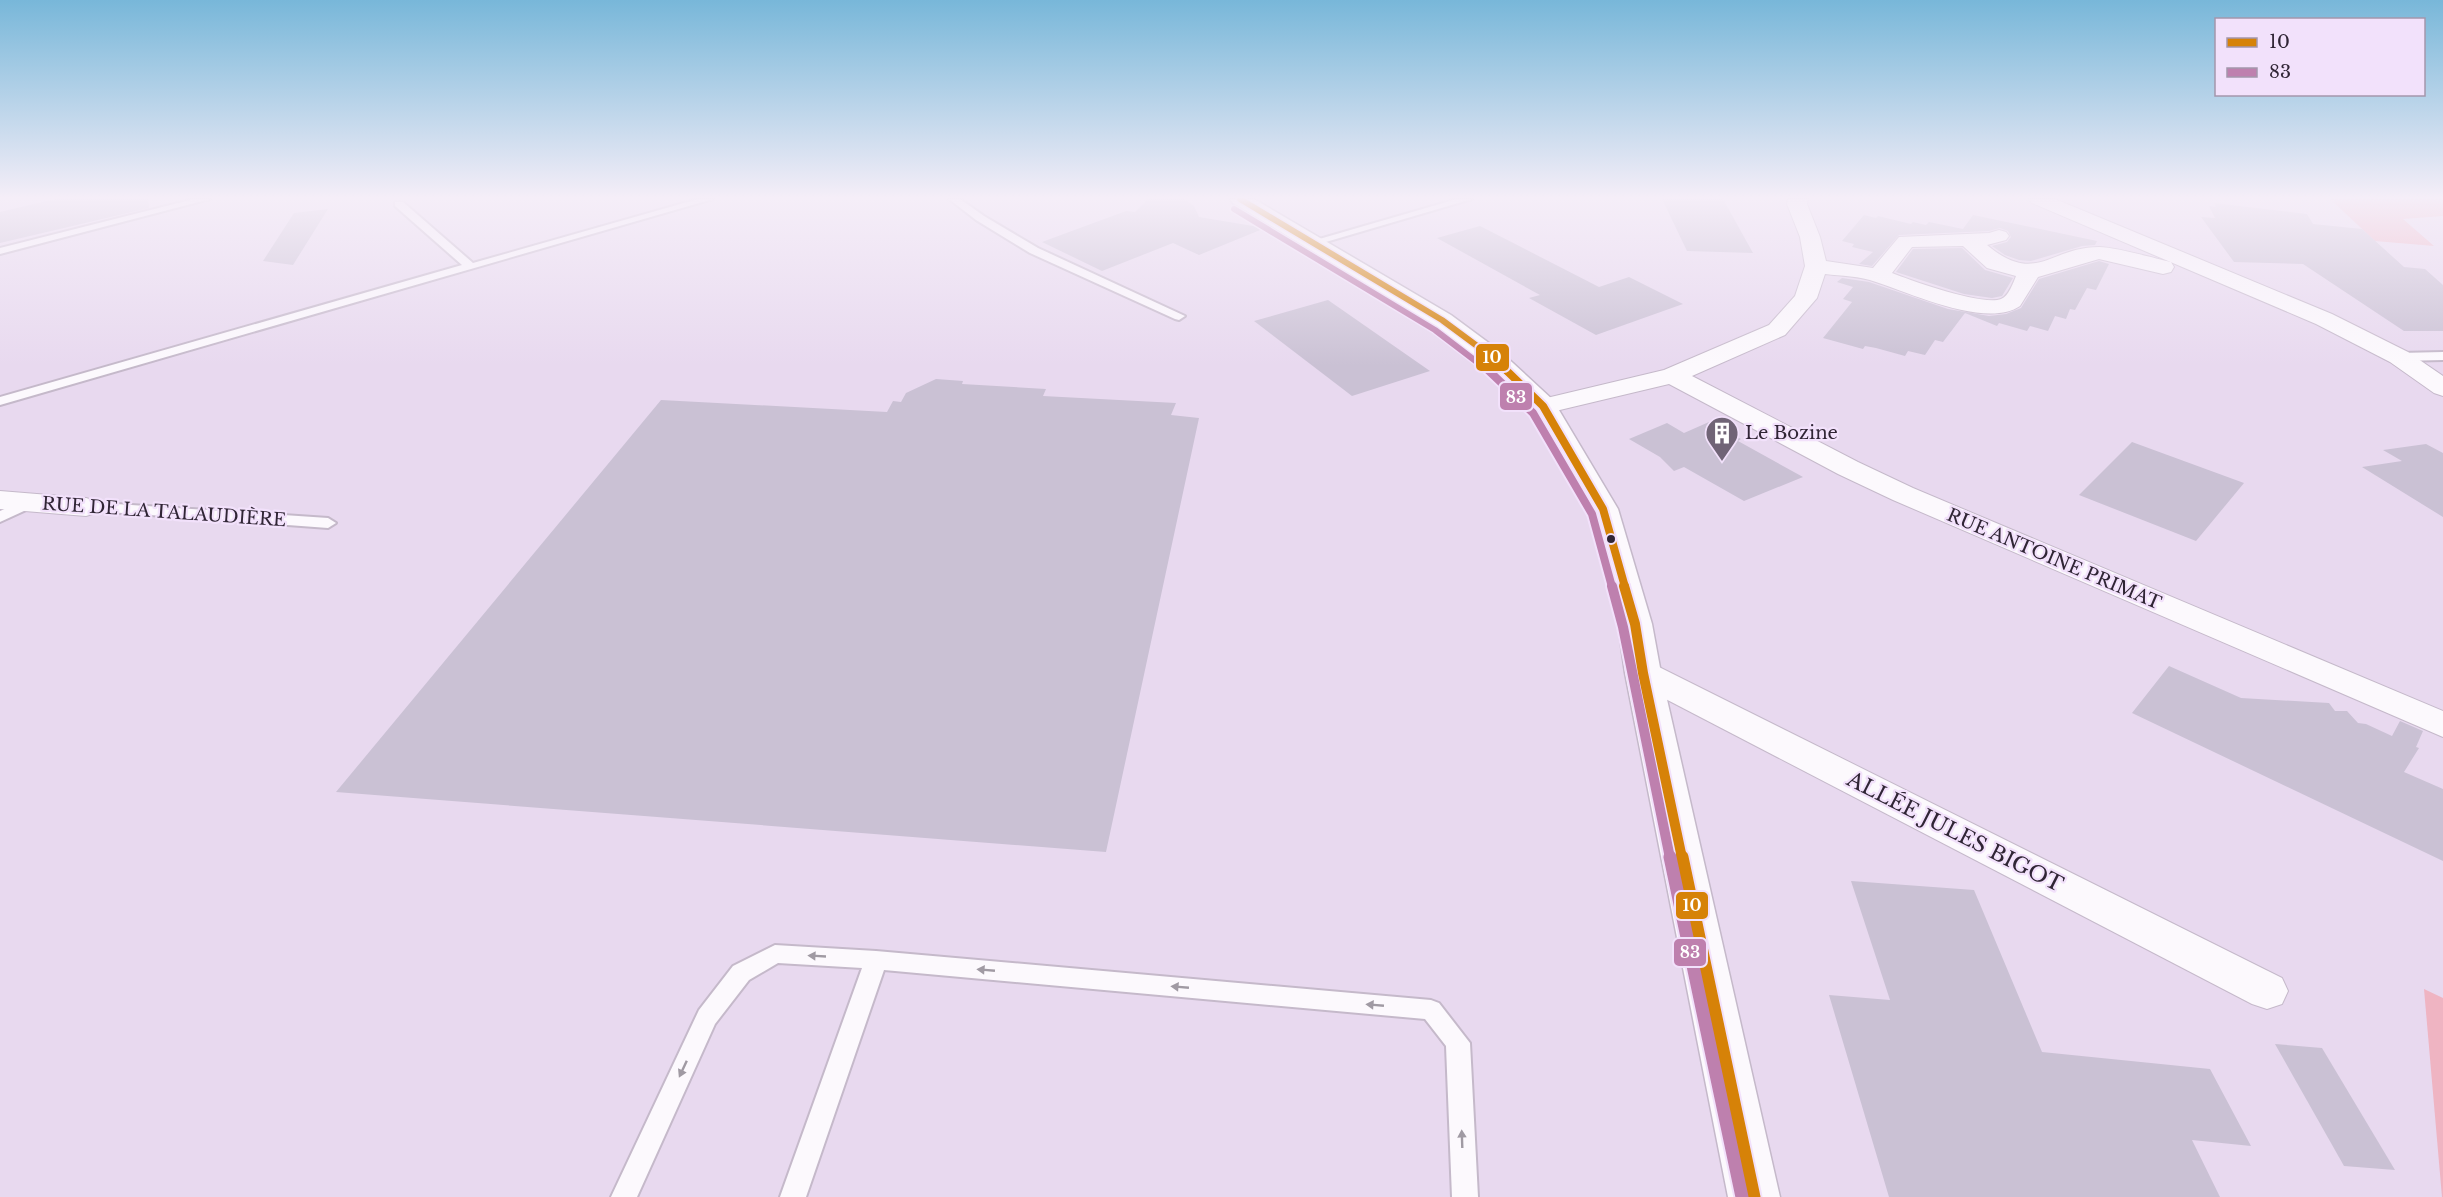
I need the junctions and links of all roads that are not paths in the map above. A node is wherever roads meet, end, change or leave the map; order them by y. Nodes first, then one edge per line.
1 (457, 255) edge
2 (513, 255) edge
3 (1045, 255) edge
4 (1336, 255) edge
5 (1814, 255) edge
6 (1895, 255) edge
7 (1986, 255) edge
8 (2085, 255) edge
9 (2107, 255) edge
10 (2171, 255) edge
11 (2193, 264) junction
12 (1816, 266) junction
13 (471, 267) junction
14 (2029, 273) junction
15 (1879, 275) junction
16 (1179, 316) dead end
17 (2443, 356) edge
18 (2399, 357) junction
19 (1672, 376) junction
20 (2443, 388) edge
21 (0, 401) edge
22 (1543, 406) junction
23 (0, 500) edge
24 (32, 502) junction
25 (86, 507) joint
26 (0, 517) edge
27 (328, 524) dead end
28 (1643, 673) junction
29 (2443, 725) edge
30 (876, 960) junction
31 (2267, 992) dead end
32 (624, 1197) edge
33 (793, 1197) edge
34 (1465, 1197) edge
35 (1754, 1197) edge

1 - 13 lane
2 - 13 lane
3 - 16 lane
4 - 22 main road
5 - 12 street
6 - 15 street
7 - 14 street
8 - 14 street
9 - 11 street
10 - 11 street
11 - 18 street
12 - 15 street
12 - 19 street
13 - 21 lane
14 - 15 street
17 - 18 lane
18 - 20 street
19 - 22 street
19 - 29 street, RUE ANTOINE PRIMAT
22 - 28 main road
23 - 24 street, RUE DE LA TALAUDIÈRE
24 - 25 street, RUE DE LA TALAUDIÈRE
24 - 26 lane
25 - 27 lane, RUE DE LA TALAUDIÈRE
28 - 31 street, ALLÉE JULES BIGOT
28 - 35 main road
30 -> 32 lane
30 - 33 lane
34 -> 30 lane

